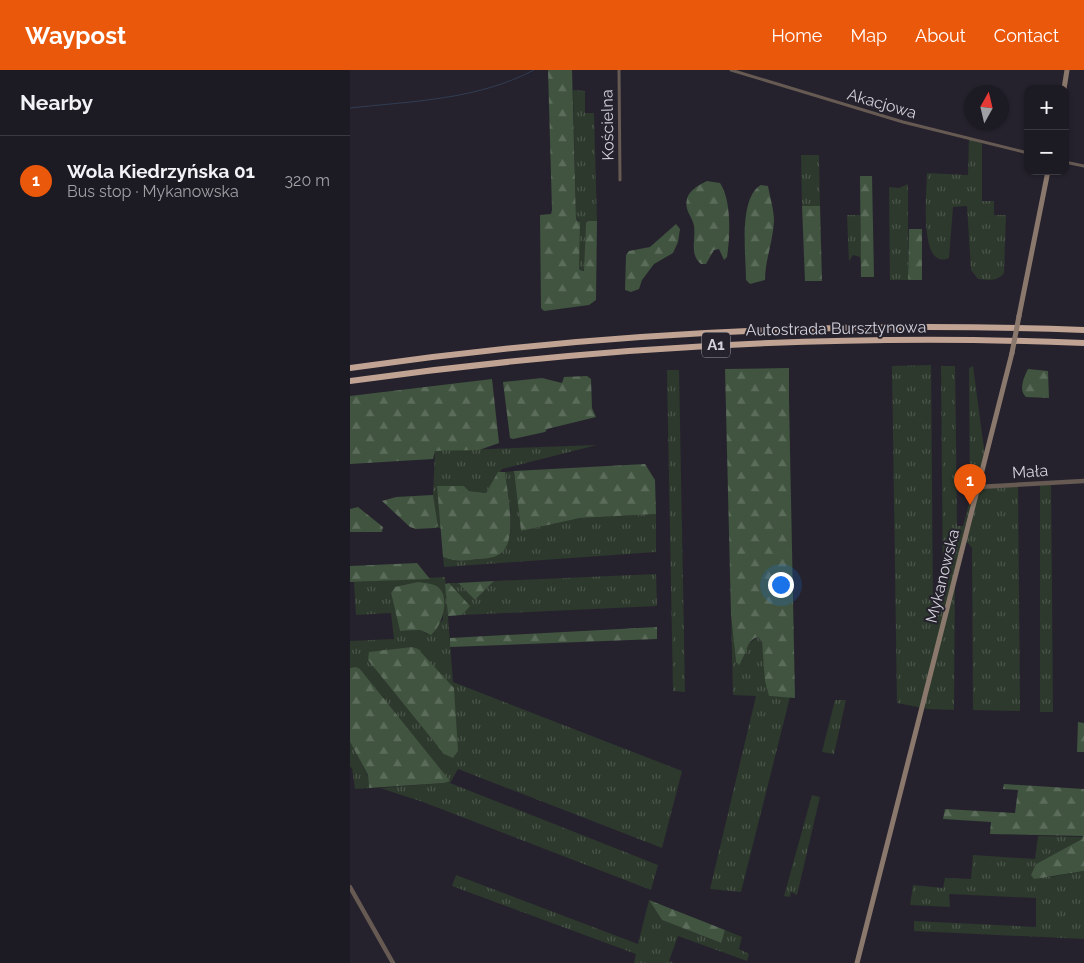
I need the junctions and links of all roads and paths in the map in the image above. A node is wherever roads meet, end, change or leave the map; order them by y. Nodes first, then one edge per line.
1 (618, 70) edge
2 (732, 70) edge
3 (1068, 70) edge
4 (1065, 85) edge
5 (1024, 152) edge
6 (1069, 163) edge
7 (1084, 166) edge
8 (1047, 175) edge
9 (620, 180) dead end
10 (1084, 330) edge
11 (1084, 343) edge
12 (350, 368) edge
13 (350, 382) edge
14 (1084, 481) edge
15 (978, 487) junction
16 (350, 888) edge
17 (393, 963) edge
18 (857, 963) edge

1 - 9 street, Kościelna
2 - 5 street, Akacjowa
3 - 4 main road
6 - 7 street
8 - 15 main road, Mykanowska, bridge
10 - 12 highway, Autostrada Bursztynowa / A1
11 - 13 highway, Autostrada Bursztynowa / A1
14 - 15 street, Mała
15 - 18 main road, Mykanowska
16 - 17 street

